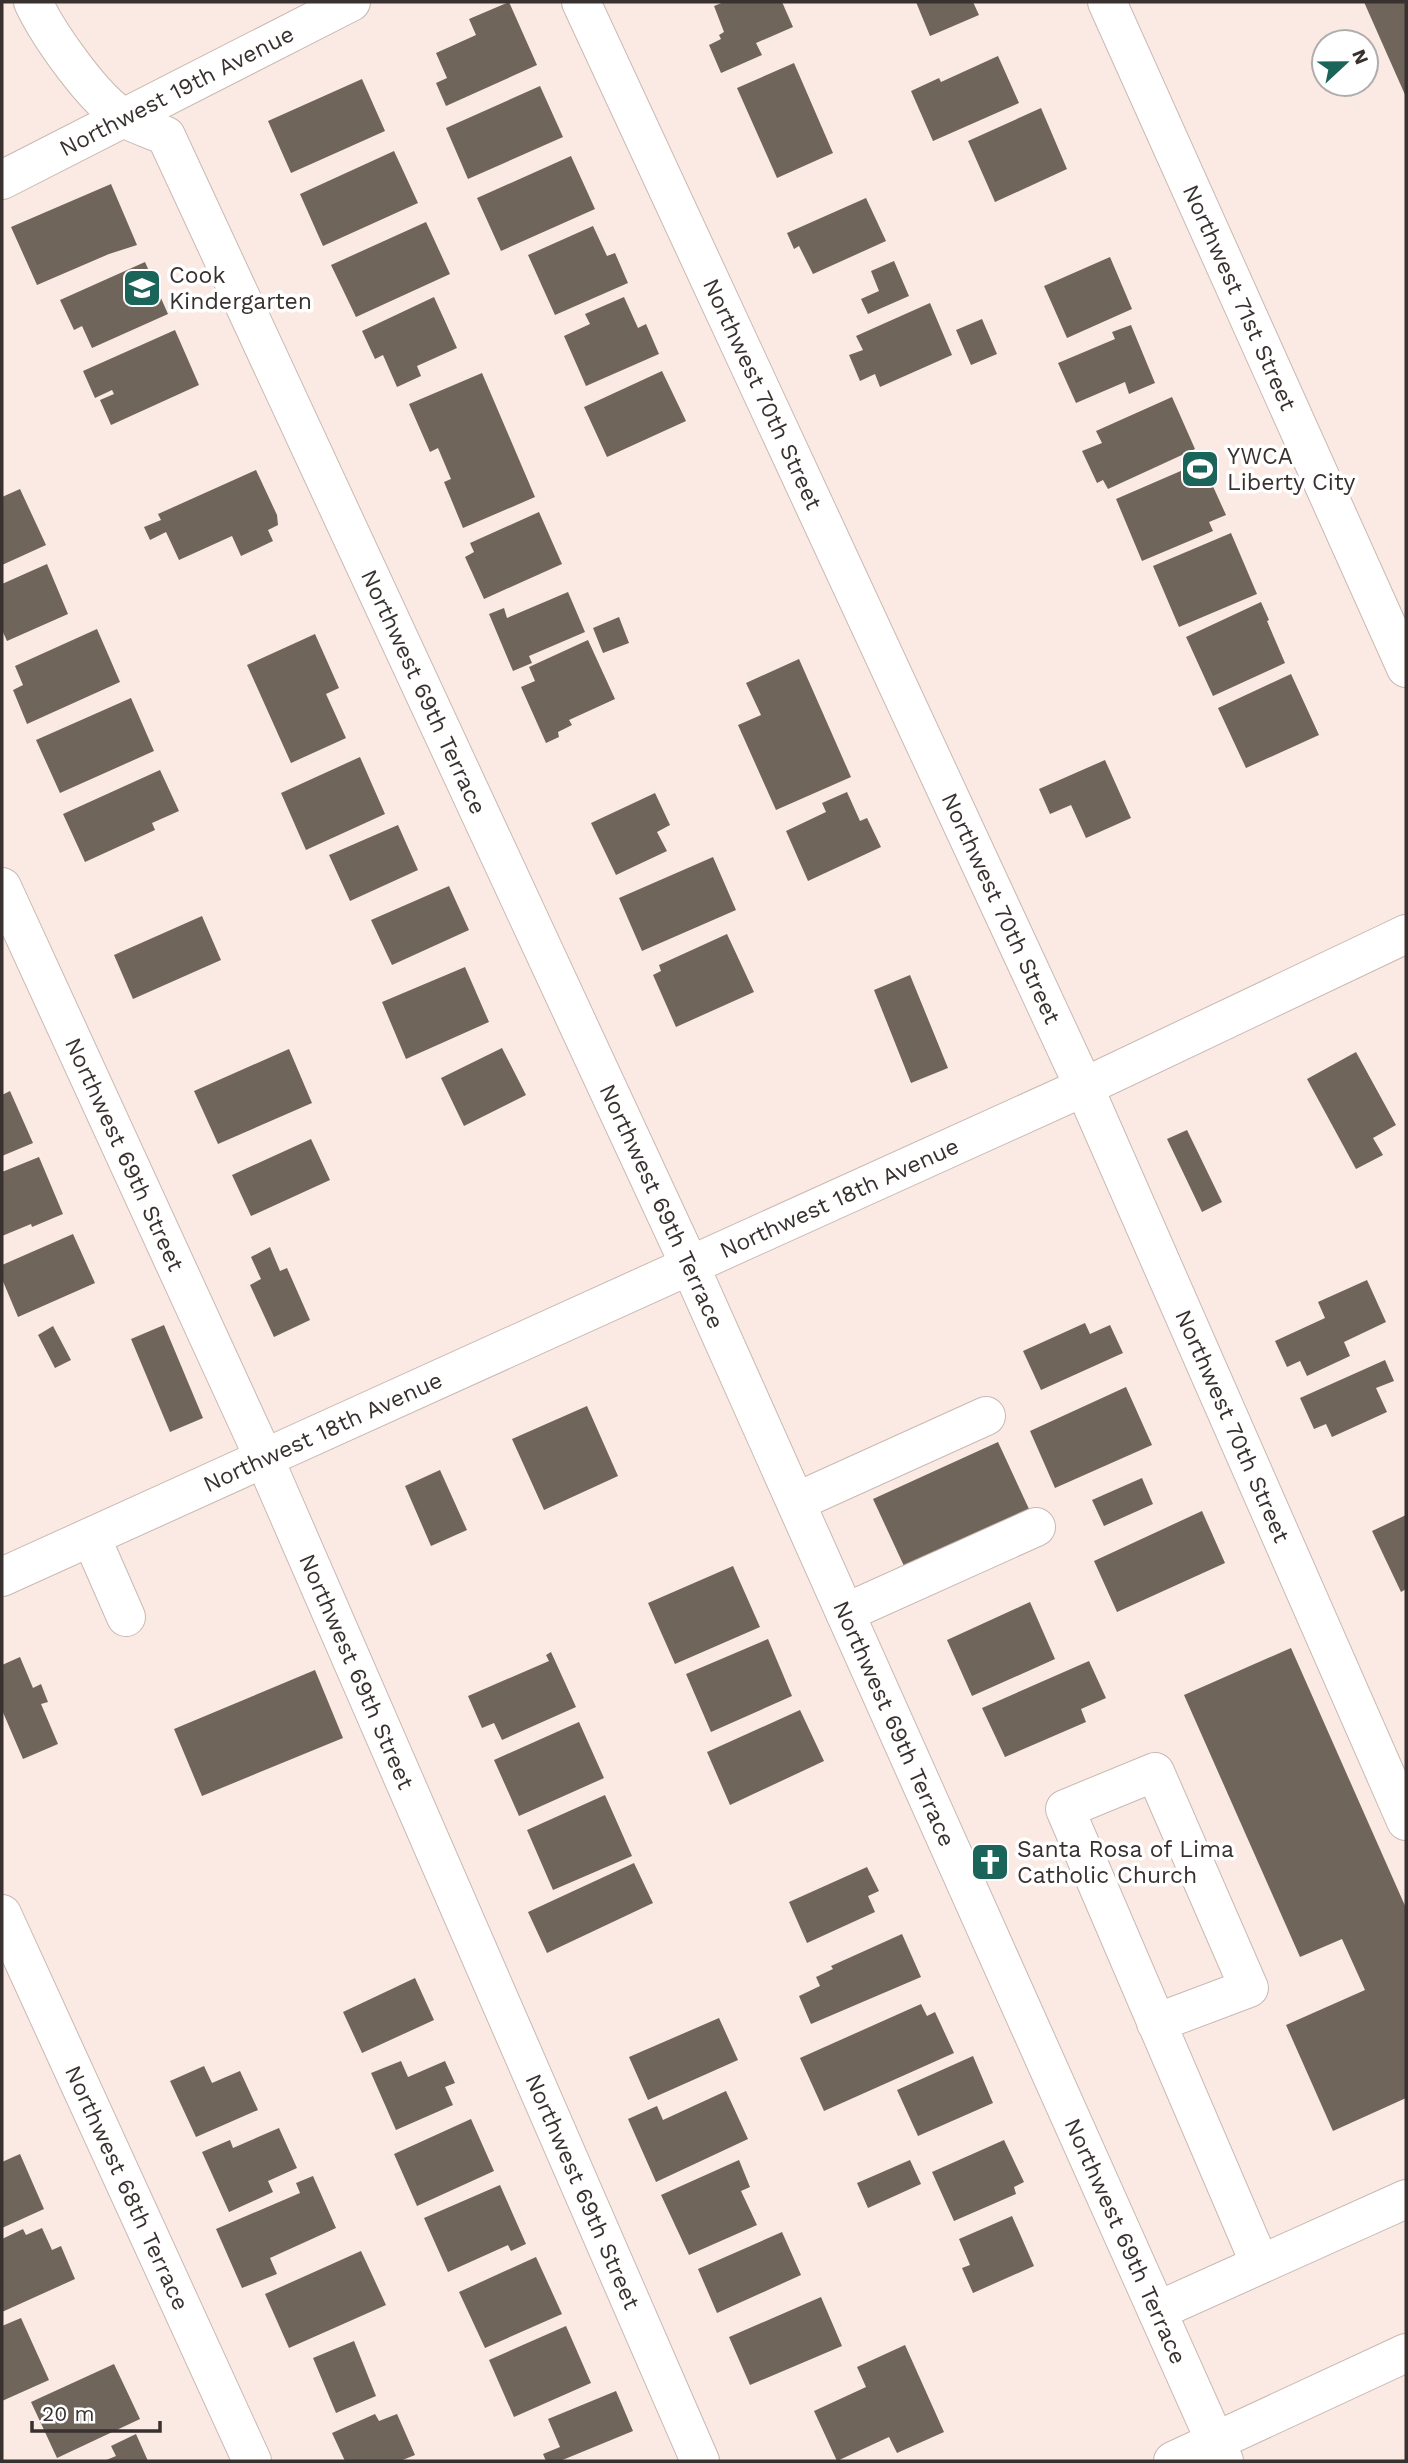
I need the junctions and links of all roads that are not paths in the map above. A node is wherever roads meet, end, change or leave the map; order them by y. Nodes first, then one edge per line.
1 (33, 2) edge
2 (351, 2) edge
3 (581, 2) edge
4 (1107, 2) edge
5 (124, 118) junction
6 (2, 180) edge
7 (1406, 668) edge
8 (2, 887) edge
9 (1406, 934) edge
10 (1084, 1087) junction
11 (690, 1266) junction
12 (986, 1416) dead end
13 (264, 1458) junction
14 (796, 1502) junction
15 (1036, 1527) dead end
16 (91, 1536) junction
17 (2, 1577) edge
18 (845, 1614) junction
19 (126, 1617) dead end
20 (1406, 1821) edge
21 (2, 1914) edge
22 (1156, 2023) junction
23 (1406, 2199) edge
24 (1260, 2264) junction
25 (1157, 2311) junction
26 (1406, 2353) edge
27 (1219, 2452) edge
28 (252, 2461) edge
29 (700, 2461) edge
30 (1173, 2461) edge

1 - 5 street, Northwest 69th Terrace
2 - 5 street, Northwest 19th Avenue
3 - 10 street, Northwest 70th Street
4 - 7 street, Northwest 71st Street
5 - 6 street, Northwest 19th Avenue
5 - 11 street, Northwest 69th Terrace
8 - 13 street, Northwest 69th Street
9 - 10 street, Northwest 18th Avenue
10 - 11 street, Northwest 18th Avenue
10 - 20 street, Northwest 70th Street
11 - 13 street, Northwest 18th Avenue
11 - 14 street, Northwest 69th Terrace
12 - 14 street
13 - 16 street, Northwest 18th Avenue
13 - 29 street, Northwest 69th Street
14 - 18 street, Northwest 69th Terrace
15 - 18 street
16 - 17 street, Northwest 18th Avenue
16 - 19 street
18 - 25 street, Northwest 69th Terrace
21 - 28 street, Northwest 68th Terrace
22 - 22 street
22 - 24 street
23 - 24 street
24 - 25 street
25 - 27 street, Northwest 69th Terrace
26 - 27 street
27 - 30 street

